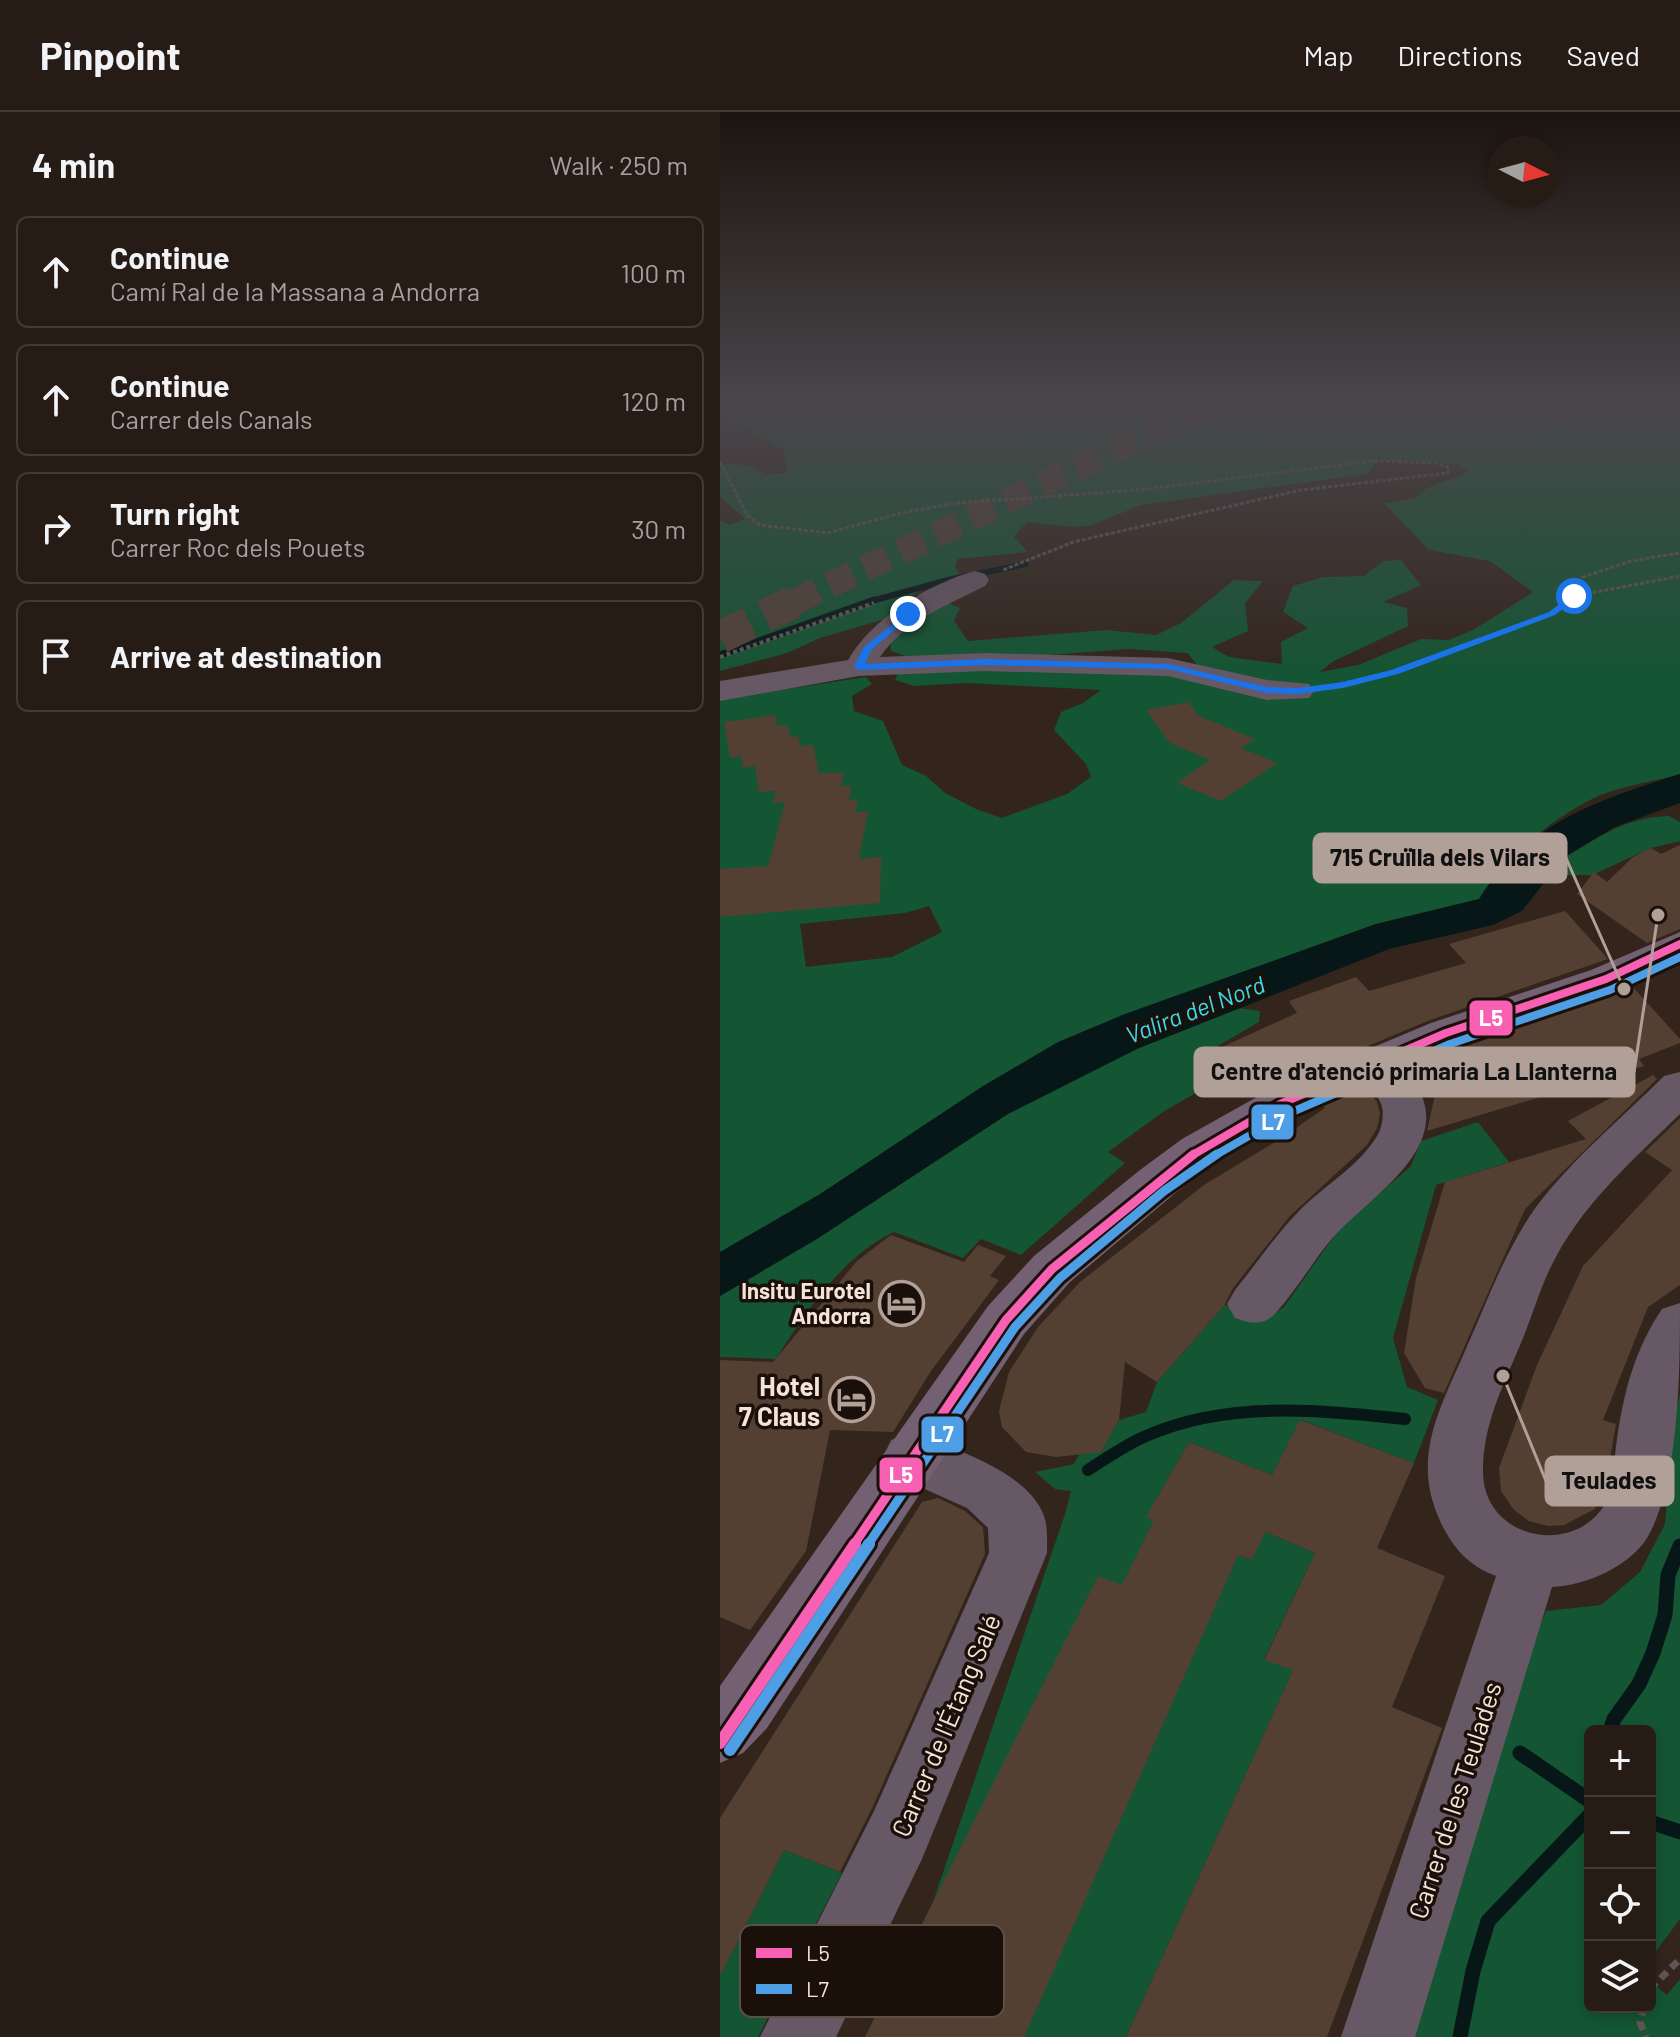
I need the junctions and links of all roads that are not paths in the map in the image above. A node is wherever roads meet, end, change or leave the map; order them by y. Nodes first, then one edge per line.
1 (975, 580) road end
2 (859, 667) junction
3 (720, 691) edge
4 (1298, 691) road end
5 (1680, 944) edge
6 (1369, 1065) junction
7 (1680, 1087) edge
8 (1253, 1304) dead end
9 (1680, 1323) edge
10 (911, 1457) junction
11 (1530, 1563) junction
12 (728, 1727) edge
13 (853, 1925) edge
14 (807, 2017) edge
15 (797, 2037) edge
16 (1378, 2037) edge

1 - 2 street
2 - 3 street
2 - 4 street
5 - 6 main road
6 - 8 street
6 - 10 main road
7 - 11 street
9 - 11 street
10 - 12 main road
10 - 13 street, Carrer de l'Étang Salé
11 - 16 street, Carrer de les Teulades
14 - 15 street, Carrer de l'Étang Salé

